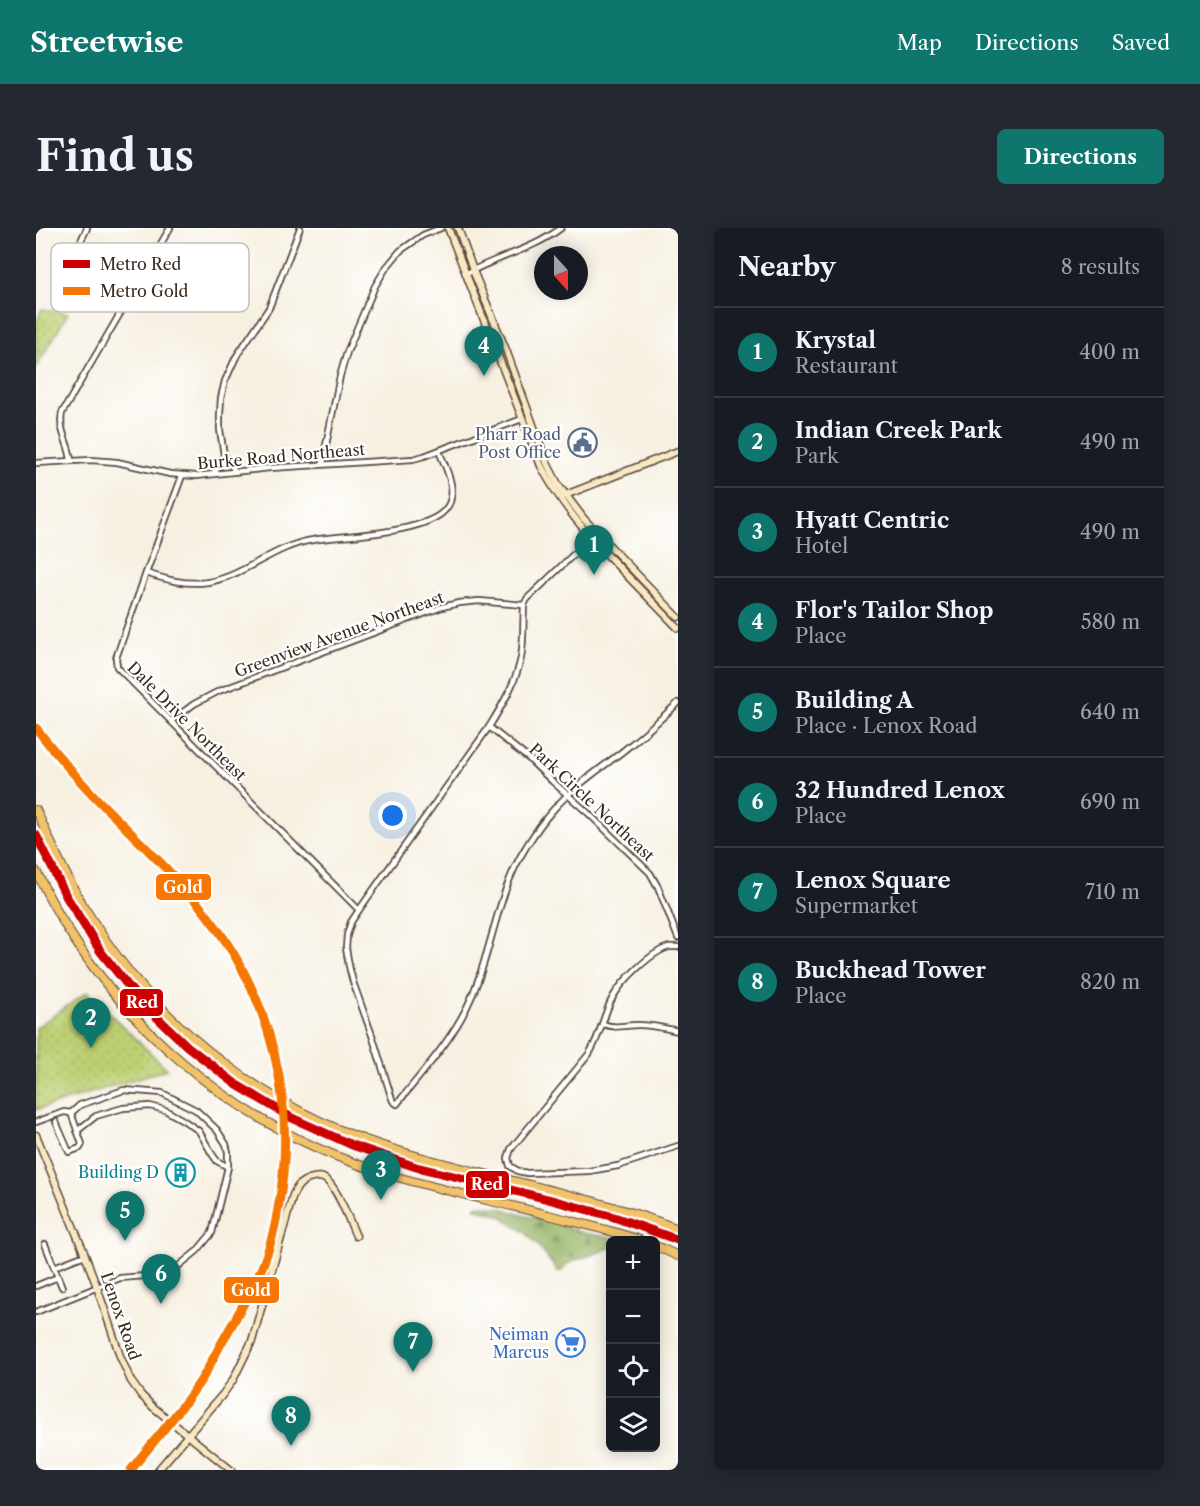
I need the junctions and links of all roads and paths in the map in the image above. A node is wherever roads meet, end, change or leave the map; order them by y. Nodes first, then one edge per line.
1 (87, 228) edge
2 (170, 228) edge
3 (300, 228) edge
4 (441, 228) edge
5 (448, 228) edge
6 (458, 228) edge
7 (561, 228) edge
8 (80, 243) edge
9 (161, 243) edge
10 (473, 270) junction
11 (466, 274) junction
12 (121, 312) edge
13 (522, 419) junction
14 (439, 451) junction
15 (678, 451) edge
16 (224, 455) junction
17 (71, 461) junction
18 (36, 463) edge
19 (324, 464) junction
20 (235, 471) junction
21 (212, 474) junction
22 (182, 476) junction
23 (562, 496) junction
24 (597, 532) junction
25 (591, 538) junction
26 (146, 573) junction
27 (524, 605) junction
28 (678, 617) edge
29 (678, 628) edge
30 (678, 703) edge
31 (171, 721) junction
32 (489, 727) junction
33 (568, 795) junction
34 (36, 810) edge
35 (36, 871) edge
36 (359, 910) junction
37 (678, 938) edge
38 (678, 947) edge
39 (603, 1024) junction
40 (678, 1031) edge
41 (153, 1092) junction
42 (150, 1106) junction
43 (71, 1113) junction
44 (36, 1122) edge
45 (56, 1122) dead end
46 (77, 1131) junction
47 (36, 1135) edge
48 (678, 1146) edge
49 (228, 1167) junction
50 (678, 1229) edge
51 (356, 1236) dead end
52 (627, 1236) edge
53 (45, 1244) dead end
54 (660, 1248) edge
55 (85, 1255) junction
56 (678, 1256) edge
57 (54, 1267) junction
58 (58, 1277) junction
59 (36, 1286) edge
60 (62, 1287) dead end
61 (97, 1287) junction
62 (36, 1312) edge
63 (184, 1433) junction
64 (158, 1470) edge
65 (231, 1470) edge

1 - 8 street
2 - 9 street
3 - 16 street
4 - 19 street
5 - 11 street
6 - 10 street
7 - 10 street
10 - 11 street
10 - 23 street
11 - 13 street
12 - 17 street
13 - 14 street, Burke Road Northeast
13 - 23 street
14 - 19 street, Burke Road Northeast
14 - 26 street
15 - 23 street
16 - 20 street
16 - 21 street
17 - 18 street, Burke Road Northeast
17 - 22 street, Burke Road Northeast
19 - 20 street, Burke Road Northeast
20 - 21 street, Burke Road Northeast
21 - 22 street, Burke Road Northeast
22 - 26 street, Dale Drive Northeast
23 - 24 street
23 - 25 street
24 - 25 street
24 - 28 street
25 - 27 street
25 - 29 street
26 - 31 street, Dale Drive Northeast
27 - 31 street, Greenview Avenue Northeast
27 - 32 street
30 - 33 street
31 - 36 street, Dale Drive Northeast
32 - 33 street, Park Circle Northeast
32 - 36 street
33 - 36 street
33 - 37 street, Park Circle Northeast
34 - 50 highway
35 - 52 highway
38 - 39 street
39 - 40 street
39 - 48 street
41 - 42 street
41 - 43 street
41 - 49 street
42 - 46 street
42 - 49 street
43 - 44 street
43 - 46 street
45 - 46 street
47 - 55 street, Lenox Road
49 - 61 street
51 - 63 street
53 - 57 street
54 - 56 highway
55 - 57 street
55 - 61 street, Lenox Road
57 - 58 street
58 - 59 street
58 - 60 street
61 - 62 street
61 - 63 street, Lenox Road
63 - 64 street
63 - 65 street, Lenox Road

